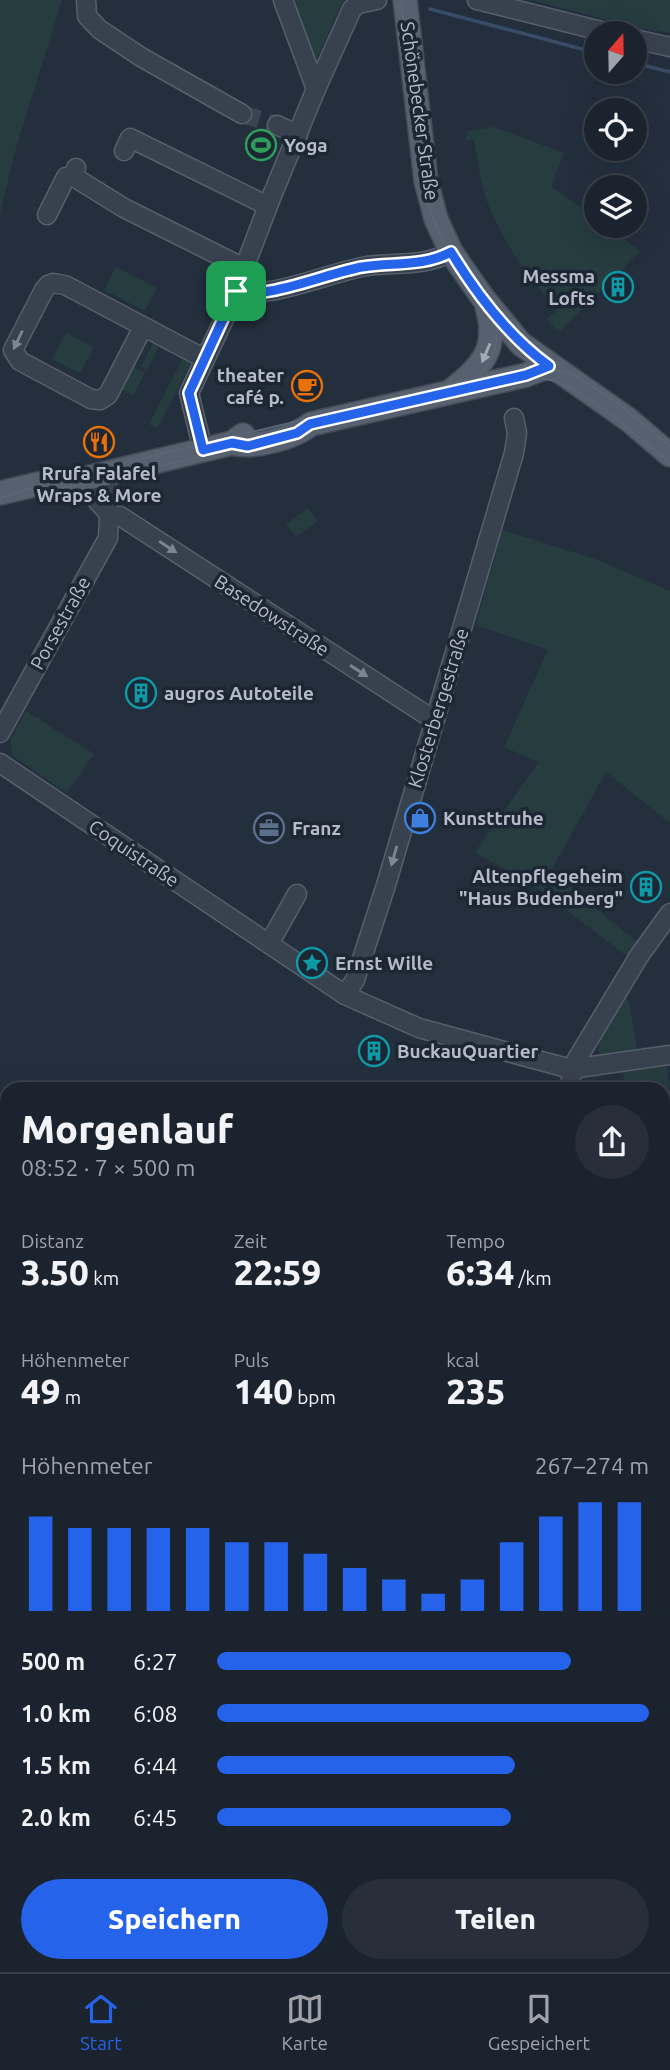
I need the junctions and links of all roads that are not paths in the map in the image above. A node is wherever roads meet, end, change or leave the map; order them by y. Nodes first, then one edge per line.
1 (86, 0) edge
2 (283, 0) edge
3 (377, 0) edge
4 (405, 0) edge
5 (477, 0) edge
6 (584, 27) edge
7 (648, 42) edge
8 (670, 47) edge
9 (316, 89) junction
10 (242, 114) tunnel mouth
11 (276, 125) tunnel mouth
12 (298, 135) junction
13 (124, 151) dead end
14 (268, 206) junction
15 (47, 215) dead end
16 (451, 252) junction
17 (244, 268) junction
18 (236, 291) junction
19 (485, 301) junction
20 (143, 327) junction
21 (205, 359) junction
22 (549, 366) junction
23 (449, 392) junction
24 (514, 418) dead end
25 (203, 450) junction
26 (670, 455) edge
27 (98, 475) junction
28 (62, 484) junction
29 (0, 493) edge
30 (0, 505) edge
31 (108, 512) junction
32 (434, 720) junction
33 (0, 733) edge
34 (0, 763) edge
35 (297, 894) dead end
36 (670, 913) edge
37 (269, 944) junction
38 (345, 995) junction
39 (670, 1055) edge
40 (571, 1069) junction
41 (571, 1082) edge

1 - 10 street
2 - 9 street
3 - 9 street
4 - 16 main road, Schönebecker Straße
5 - 6 street
7 - 8 street
9 - 12 street
11 - 12 street
12 - 14 street
13 - 14 street
14 - 17 street
15 - 17 street
16 - 18 street
16 - 19 main road, Schönebecker Straße
17 - 18 street
18 - 21 street
19 - 22 main road, Schönebecker Straße
19 -> 23 main road
20 -> 20 street
20 - 21 street
21 - 25 street
22 - 23 main road
22 - 26 main road, Schönebecker Straße
23 - 25 main road
24 - 32 street, Klosterbergestraße
25 - 27 main road
27 - 28 main road
27 - 31 street, Porsestraße
28 - 29 main road
28 - 30 main road
31 -> 32 street, Basedowstraße
31 - 33 street, Porsestraße
32 -> 38 street, Klosterbergestraße
34 - 37 street, Coquistraße
35 - 37 street
36 - 40 street
37 - 38 street, Coquistraße
38 - 40 street, Coquistraße
39 - 40 street
40 - 41 street

